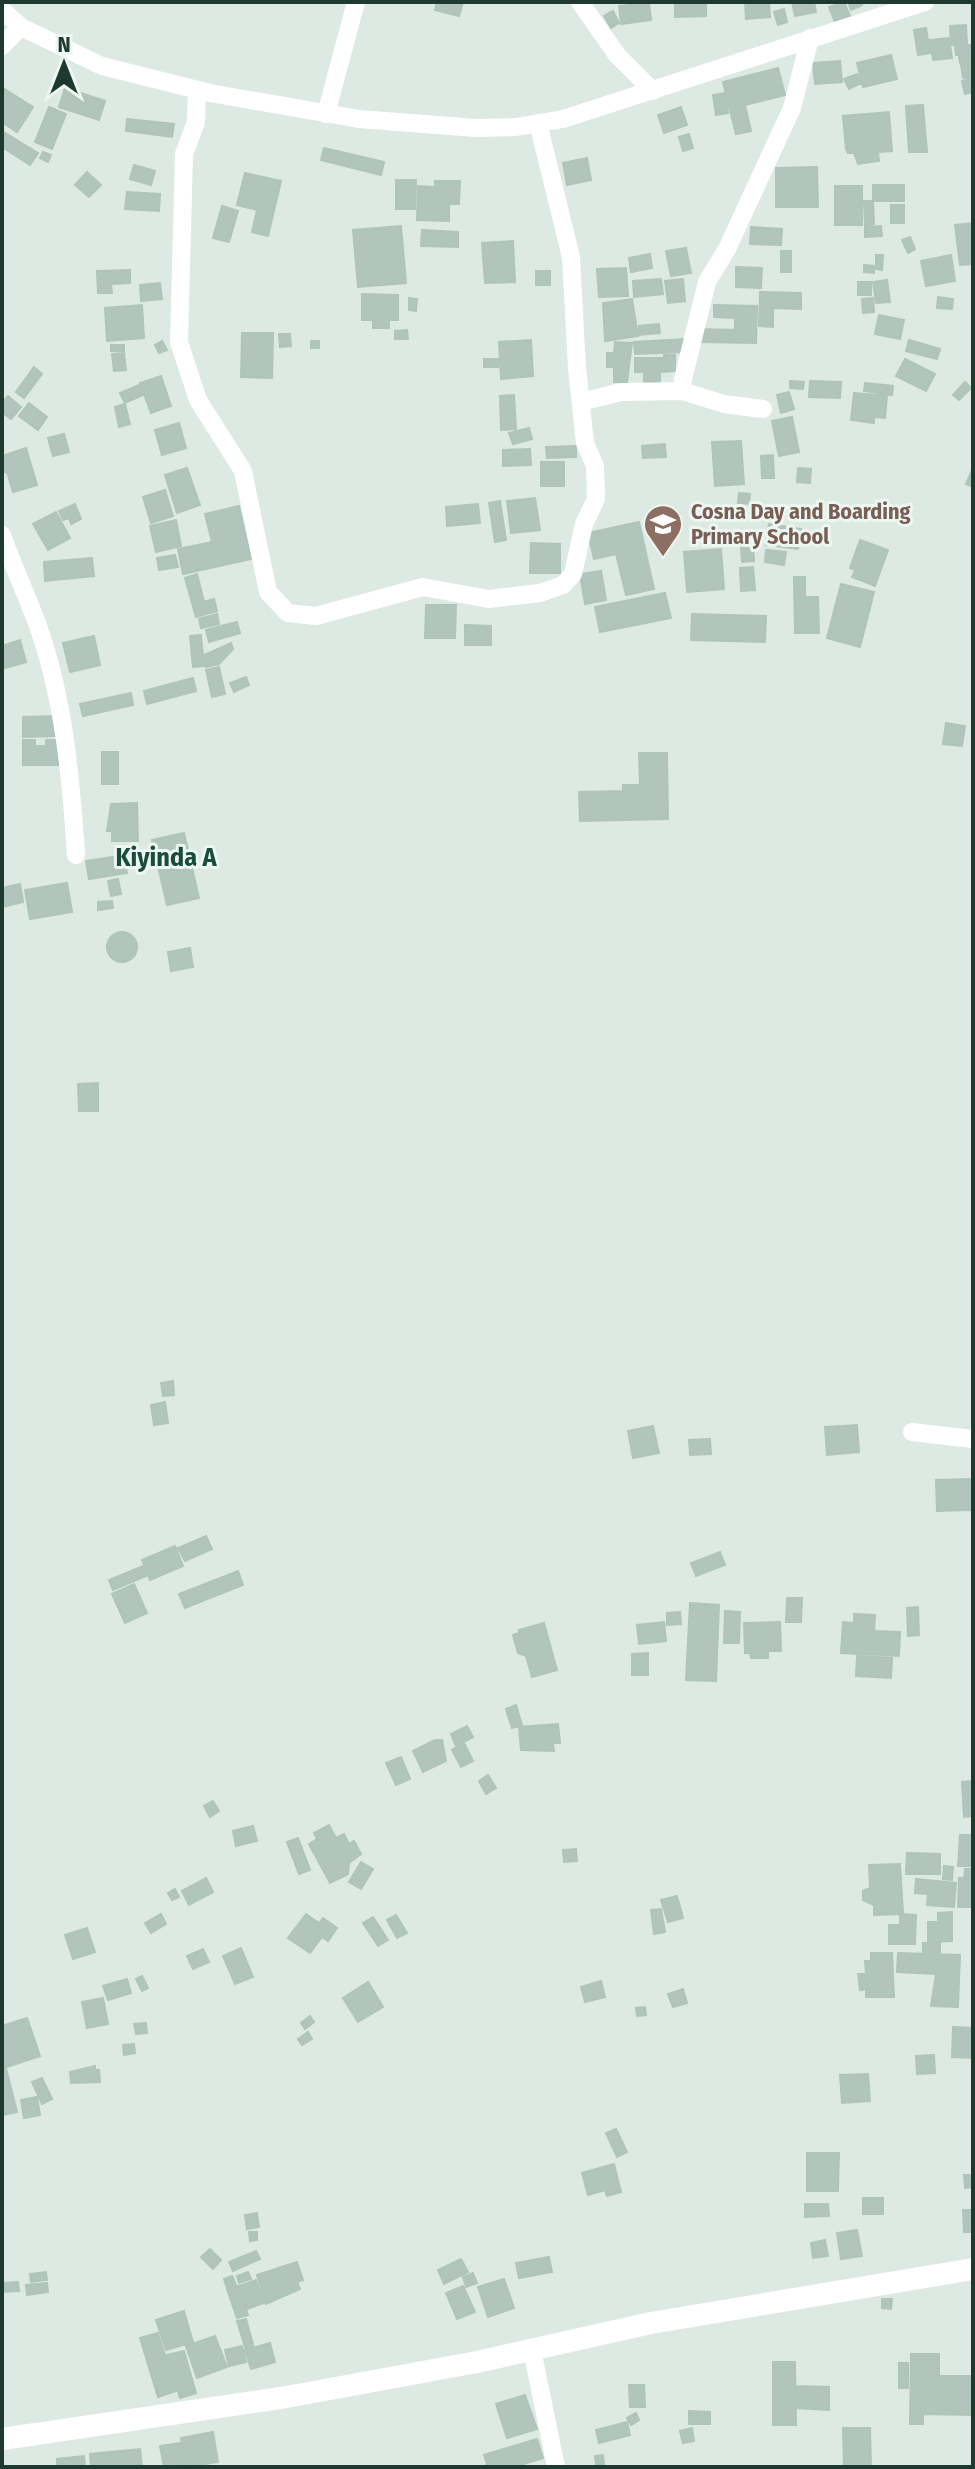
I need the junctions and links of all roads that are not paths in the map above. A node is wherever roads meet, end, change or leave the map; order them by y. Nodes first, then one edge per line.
1 (356, 2) edge
2 (580, 2) edge
3 (925, 2) edge
4 (2, 10) edge
5 (21, 27) junction
6 (810, 38) junction
7 (2, 46) edge
8 (197, 90) junction
9 (653, 91) junction
10 (326, 114) junction
11 (538, 123) junction
12 (682, 391) junction
13 (581, 402) junction
14 (763, 409) dead end
15 (2, 535) edge
16 (76, 855) dead end
17 (912, 1432) dead end
18 (973, 1439) edge
19 (973, 2269) edge
20 (532, 2350) junction
21 (2, 2439) edge
22 (556, 2467) edge

1 - 10 street
2 - 9 street
3 - 6 street
4 - 5 street
5 - 7 street
5 - 8 street
6 - 9 street
6 - 12 street
8 - 10 street
8 - 13 street
9 - 11 street
10 - 11 street
11 - 13 street
12 - 13 street
12 - 14 street
15 - 16 street
17 - 18 street
19 - 20 street
20 - 21 street
20 - 22 street

